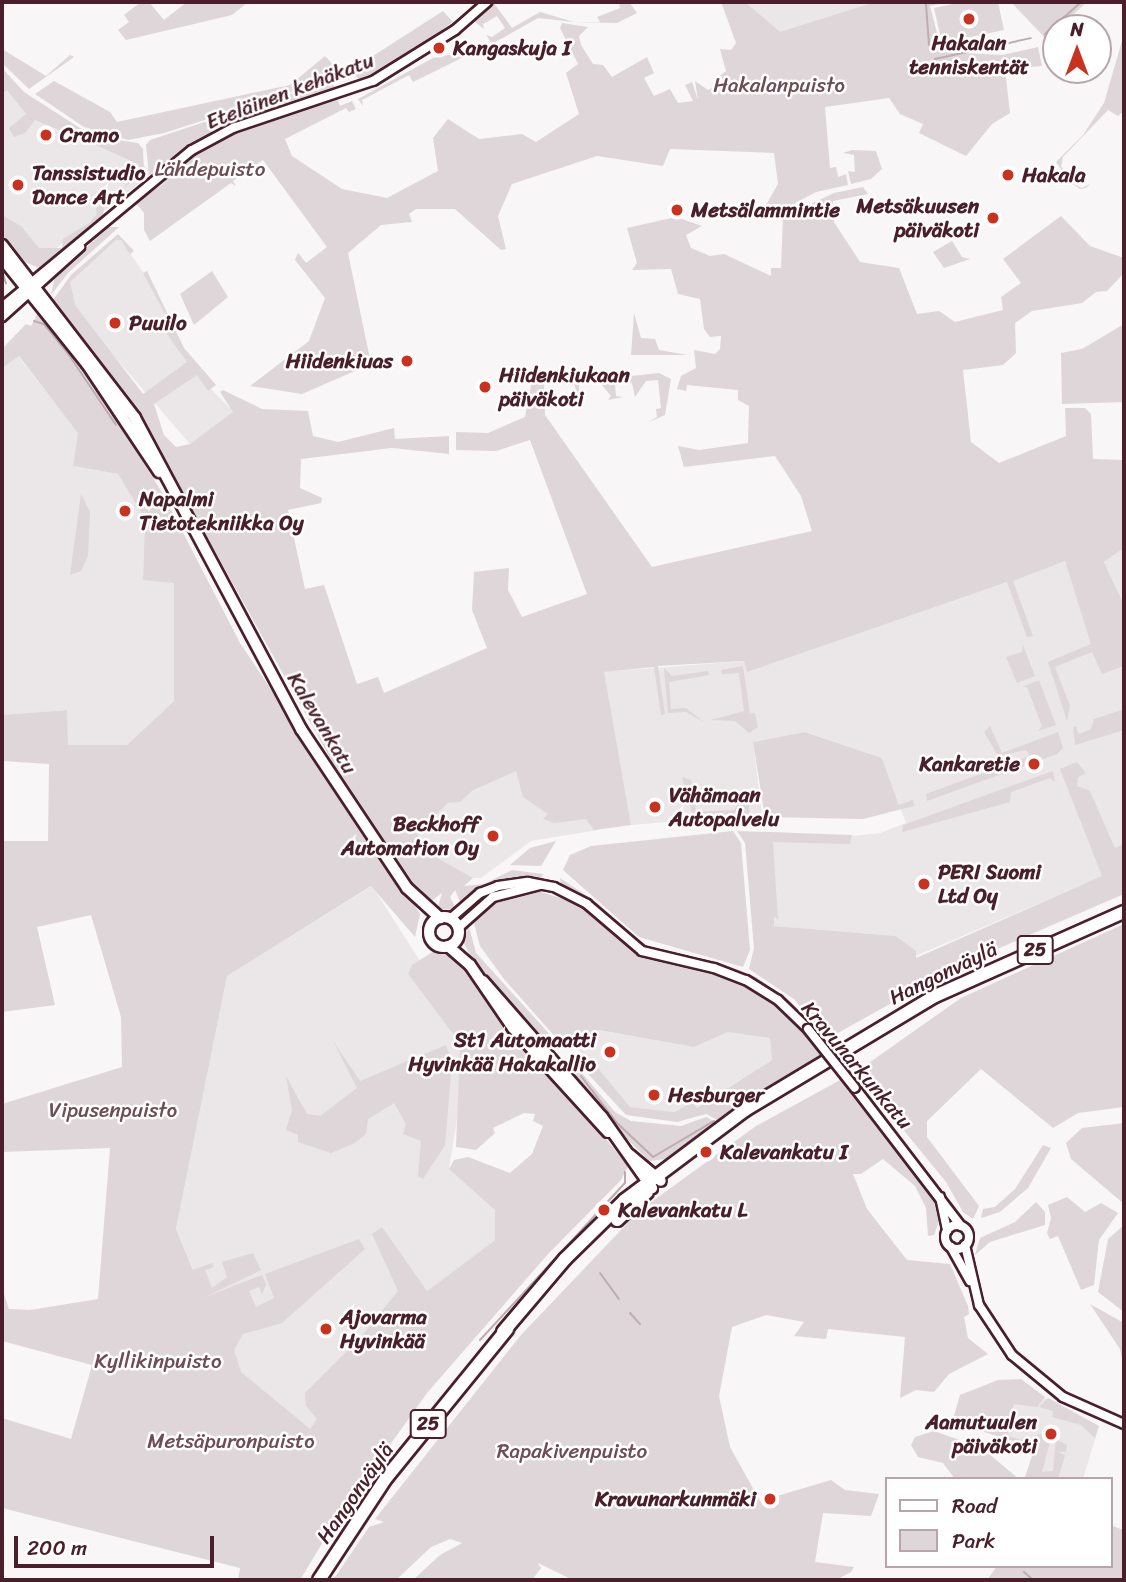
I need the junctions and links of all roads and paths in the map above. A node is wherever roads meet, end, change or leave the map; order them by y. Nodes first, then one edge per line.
1 (486, 2) edge
2 (2, 245) edge
3 (2, 258) edge
4 (32, 287) junction
5 (2, 307) edge
6 (2, 317) edge
7 (407, 888) junction
8 (1124, 912) edge
9 (430, 926) junction
10 (450, 930) junction
11 (654, 1182) junction
12 (940, 1197) junction
13 (961, 1226) junction
14 (947, 1230) junction
15 (965, 1245) junction
16 (950, 1247) junction
17 (972, 1283) junction
18 (1124, 1424) edge
19 (319, 1580) edge

1 - 4 street, Eteläinen kehäkatu
2 - 4 main road, Kalevankatu
3 - 4 main road, Kalevankatu
4 - 5 street, Eteläinen kehäkatu
4 - 6 street, Eteläinen kehäkatu
4 - 7 main road, Kalevankatu
7 - 9 main road
7 - 10 main road, Kalevankatu
8 - 11 highway, Hangonväylä / 25
9 - 10 main road
9 - 10 main road, Kalevankatu
10 - 11 main road, Kalevankatu
10 - 12 street, Kravunarkunkatu, bridge
11 - 19 highway, Hangonväylä / 25
12 - 13 street, Kravunarkunkatu
12 - 14 street, Kravunarkunkatu
13 - 14 street
13 - 15 street
14 - 16 street
15 - 16 street
15 - 17 street
16 - 17 street
17 - 18 street

